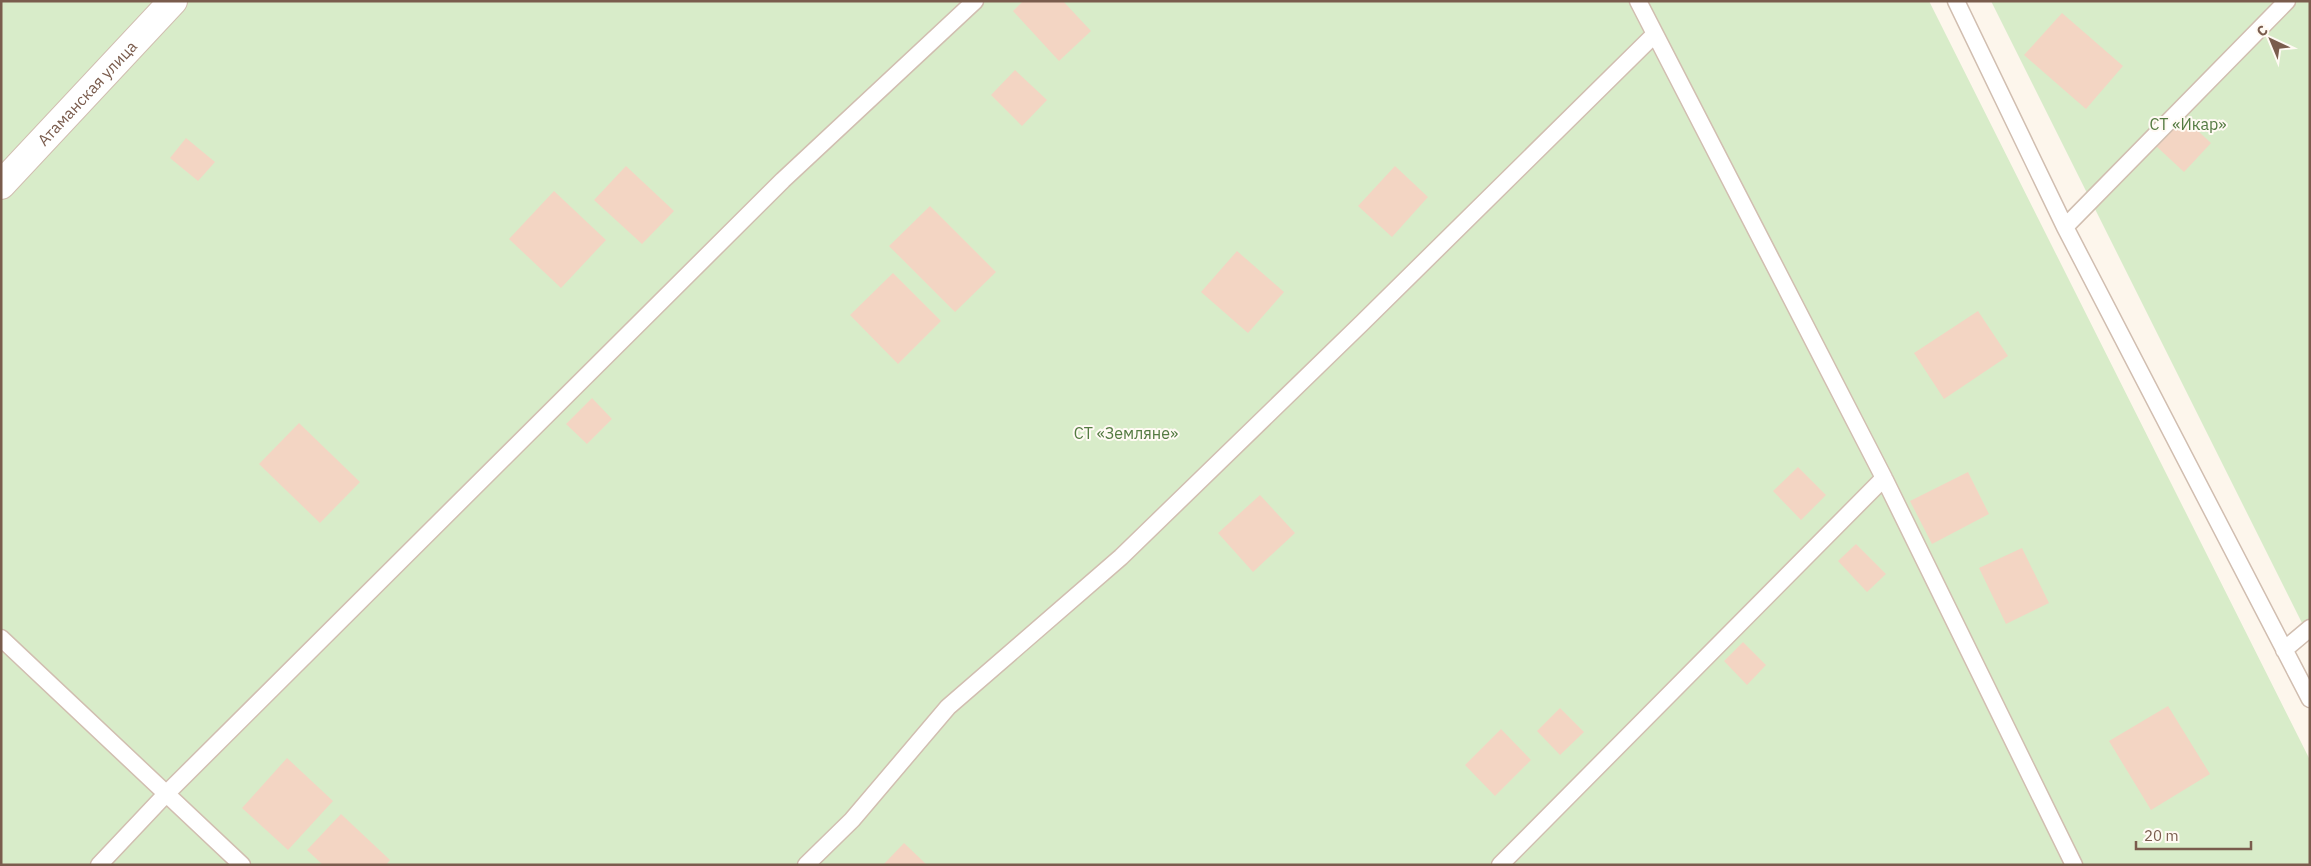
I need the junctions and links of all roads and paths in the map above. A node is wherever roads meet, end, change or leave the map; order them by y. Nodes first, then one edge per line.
1 (173, 1) edge
2 (975, 1) edge
3 (1638, 1) edge
4 (1956, 1) edge
5 (2286, 1) edge
6 (1655, 34) junction
7 (1, 186) edge
8 (2066, 227) junction
9 (1884, 478) junction
10 (2310, 628) edge
11 (1, 638) edge
12 (2284, 650) junction
13 (2310, 699) edge
14 (166, 794) junction
15 (99, 865) edge
16 (242, 865) edge
17 (806, 865) edge
18 (1500, 865) edge
19 (2074, 865) edge

1 - 7 street, Атаманская улица
2 - 14 lane
3 - 6 lane
4 - 8 lane
5 - 8 lane
6 - 9 lane
6 - 17 lane
8 - 12 lane
9 - 18 lane
9 - 19 lane
10 - 12 lane
11 - 14 lane
12 - 13 lane
14 - 15 lane
14 - 16 lane

